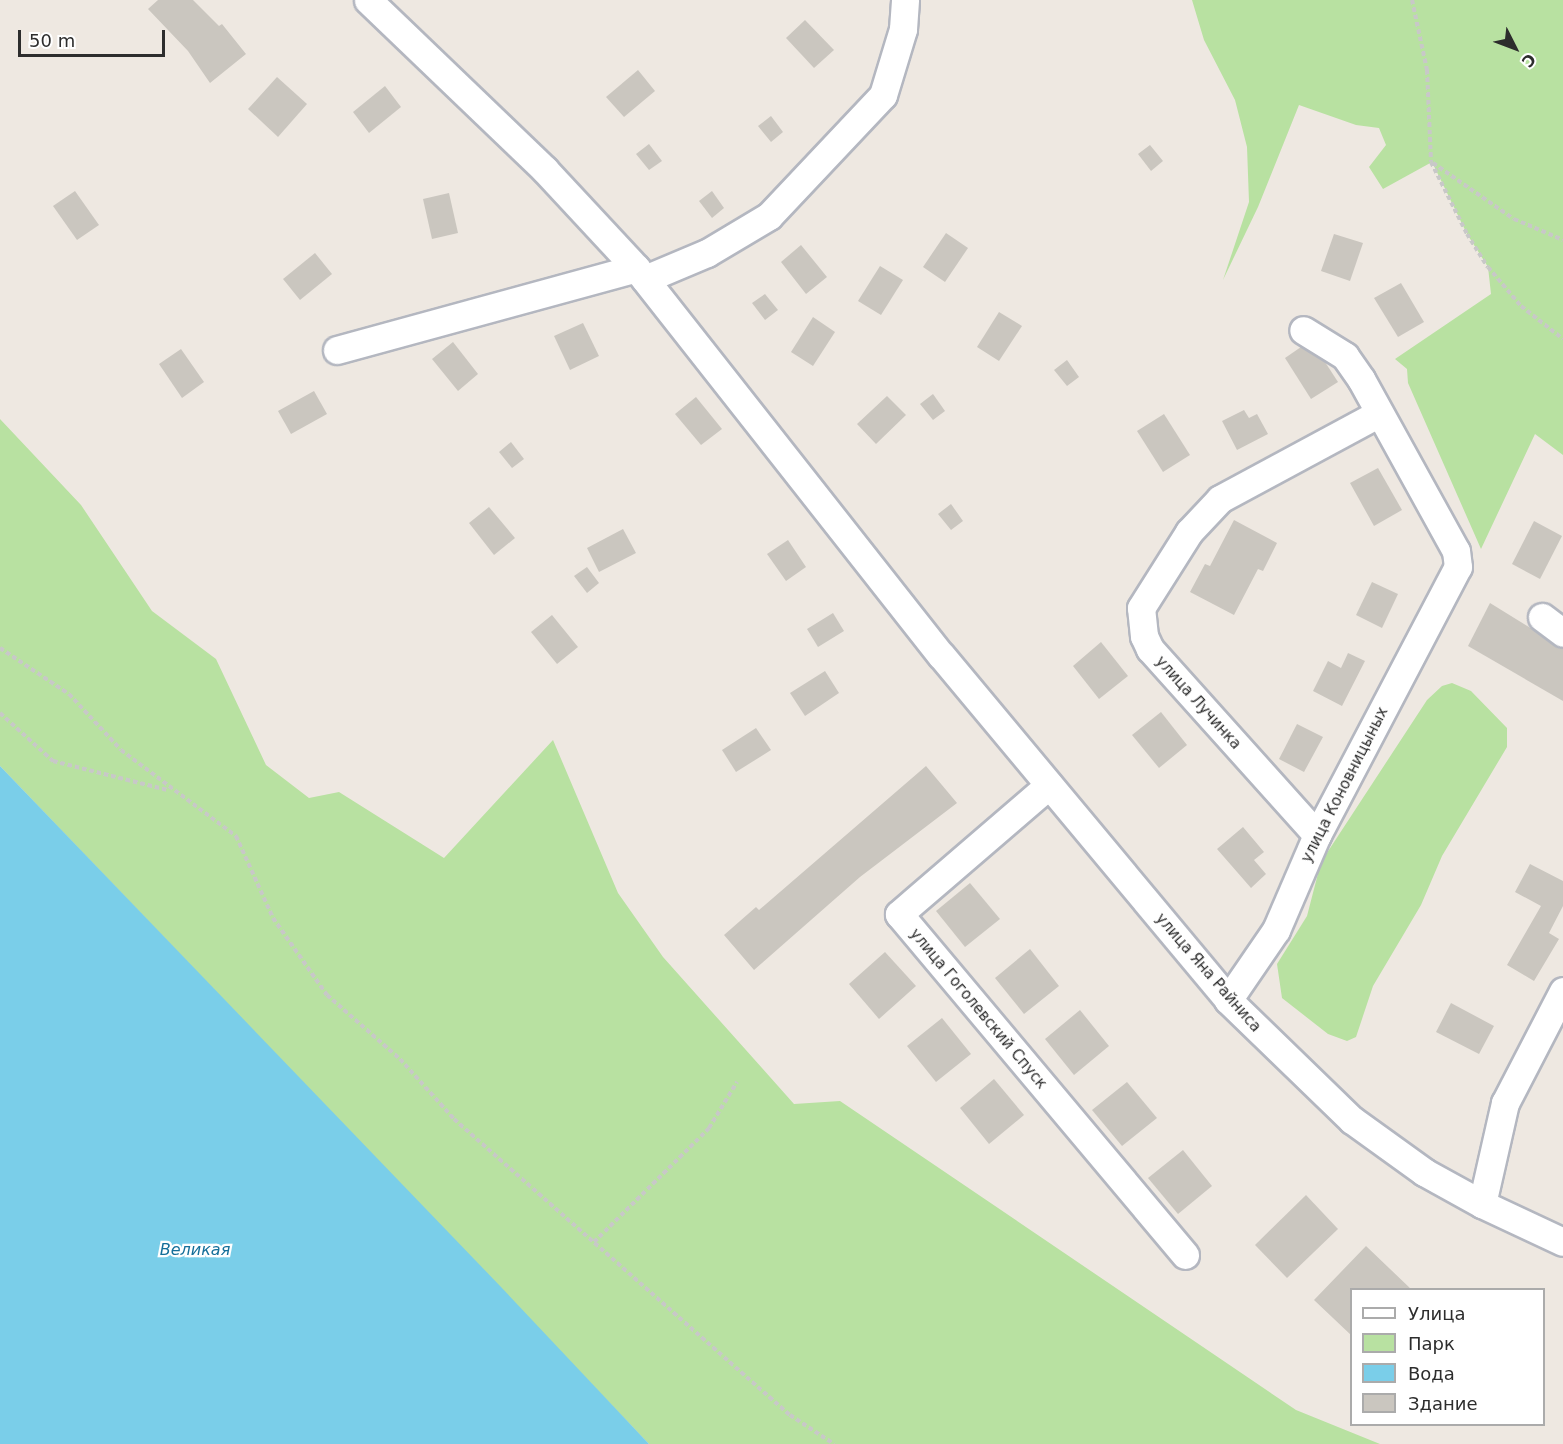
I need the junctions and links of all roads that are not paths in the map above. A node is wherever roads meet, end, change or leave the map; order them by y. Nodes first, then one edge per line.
1 (368, 0) edge
2 (905, 0) edge
3 (640, 274) junction
4 (1304, 330) dead end
5 (337, 350) dead end
6 (1378, 414) junction
7 (1049, 785) junction
8 (1317, 835) junction
9 (1563, 991) edge
10 (1228, 1000) junction
11 (1482, 1204) junction
12 (1563, 1242) edge
13 (1185, 1255) dead end

1 - 3 street, улица Яна Райниса
2 - 3 street
3 - 5 street
3 - 7 street, улица Яна Райниса
4 - 6 street
6 - 8 street, улица Коновницыных
6 - 8 street, улица Лучинка
7 - 10 street, улица Яна Райниса
7 - 13 street, улица Гоголевский Спуск
8 - 10 street, улица Коновницыных
9 - 11 street
10 - 11 street, улица Яна Райниса
11 - 12 street, улица Яна Райниса

